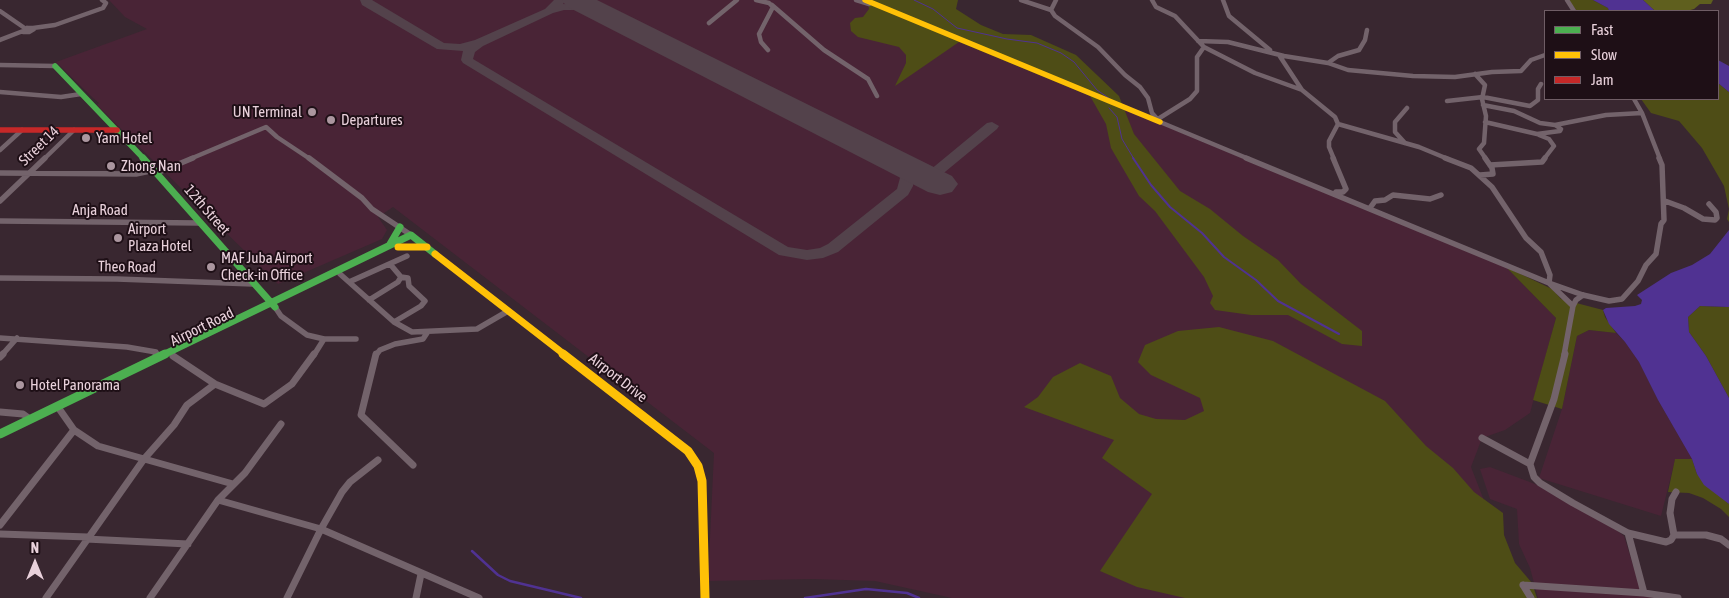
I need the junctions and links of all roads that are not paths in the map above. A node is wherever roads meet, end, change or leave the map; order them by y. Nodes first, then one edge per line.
1 (102, 0) edge
2 (736, 0) edge
3 (756, 0) edge
4 (856, 0) edge
5 (1021, 0) edge
6 (1056, 0) edge
7 (1152, 0) edge
8 (1223, 0) edge
9 (867, 2) edge
10 (772, 5) junction
11 (1051, 10) junction
12 (0, 12) edge
13 (709, 23) dead end
14 (24, 30) junction
15 (1367, 30) dead end
16 (0, 40) edge
17 (1198, 41) junction
18 (1204, 46) junction
19 (768, 50) dead end
20 (1270, 51) junction
21 (1279, 55) junction
22 (1544, 56) edge
23 (1328, 63) junction
24 (0, 65) edge
25 (55, 66) joint
26 (1475, 74) junction
27 (1542, 84) dead end
28 (1302, 90) junction
29 (0, 92) edge
30 (81, 94) junction
31 (877, 96) dead end
32 (1483, 97) junction
33 (1635, 100) edge
34 (1447, 101) dead end
35 (1483, 105) junction
36 (1407, 108) dead end
37 (1642, 113) junction
38 (1159, 121) junction
39 (1486, 122) junction
40 (1338, 124) junction
41 (1554, 125) junction
42 (0, 130) edge
43 (22, 130) junction
44 (74, 130) junction
45 (117, 130) junction
46 (1537, 134) junction
47 (1405, 143) junction
48 (0, 150) edge
49 (1490, 165) junction
50 (156, 171) junction
51 (0, 173) edge
52 (29, 173) junction
53 (1480, 175) junction
54 (1329, 191) junction
55 (1441, 195) dead end
56 (0, 201) edge
57 (1665, 201) junction
58 (1709, 204) dead end
59 (1370, 208) junction
60 (0, 221) edge
61 (199, 223) junction
62 (400, 227) junction
63 (414, 236) junction
64 (427, 246) junction
65 (387, 247) junction
66 (398, 247) junction
67 (407, 256) dead end
68 (390, 264) junction
69 (340, 274) junction
70 (401, 277) junction
71 (0, 278) edge
72 (349, 282) junction
73 (1549, 283) junction
74 (254, 284) junction
75 (1583, 295) junction
76 (369, 300) junction
77 (274, 304) junction
78 (1573, 306) junction
79 (508, 311) junction
80 (394, 322) junction
81 (427, 332) junction
82 (0, 338) edge
83 (17, 338) junction
84 (324, 339) junction
85 (356, 339) dead end
86 (173, 356) junction
87 (0, 357) edge
88 (156, 358) junction
89 (215, 384) junction
90 (60, 410) junction
91 (0, 412) edge
92 (30, 419) junction
93 (281, 424) dead end
94 (74, 430) junction
95 (0, 434) edge
96 (1482, 438) dead end
97 (0, 440) edge
98 (144, 460) junction
99 (378, 460) dead end
100 (413, 464) dead end
101 (1530, 464) junction
102 (233, 484) junction
103 (1676, 492) dead end
104 (218, 500) junction
105 (0, 525) edge
106 (321, 528) junction
107 (1628, 533) junction
108 (0, 534) edge
109 (1674, 535) junction
110 (87, 538) junction
111 (188, 544) junction
112 (1729, 545) edge
113 (422, 574) junction
114 (1644, 594) junction
115 (46, 598) edge
116 (150, 598) edge
117 (288, 598) edge
118 (416, 598) edge
119 (479, 598) edge
120 (704, 598) edge
121 (1530, 598) edge
122 (1678, 598) edge

1 - 14 street
2 - 13 street
3 - 10 street
4 - 9 street
5 - 11 street
6 - 11 street
7 - 17 street
8 - 20 street
9 - 38 main road
10 - 19 street
10 - 31 street
11 - 38 street
12 - 14 street
14 - 16 street
15 - 23 street
17 - 18 street
17 - 20 street
18 - 28 street
18 - 38 street
20 - 21 street
21 - 23 street
21 - 28 street
22 - 26 street
23 - 26 street
24 - 25 street
25 - 30 main road, 12th Street
26 - 32 street
27 - 32 street
28 - 40 street
29 - 30 street
30 - 45 main road, 12th Street
32 - 34 street
32 - 35 street
33 - 37 street
35 - 39 street
35 - 41 street
36 - 47 street
37 - 41 street
37 - 57 street
38 - 54 street
39 - 46 street
39 - 49 street
40 - 47 street
40 - 54 street
41 - 46 street
42 - 43 main road
43 - 44 main road
43 - 48 street
44 - 45 main road
44 - 52 street, Street 14
45 - 50 main road, 12th Street
46 - 49 street
47 - 53 street
49 - 53 street
50 - 52 street
50 - 61 main road, 12th Street
50 - 62 street
51 - 52 street
52 - 56 street, Street 14
53 - 73 street
54 - 59 street
55 - 59 street
57 - 58 street
57 - 75 street
59 - 73 street
60 - 61 street, Anja Road
61 - 74 main road, 12th Street
62 - 63 street
62 - 65 main road
63 - 64 main road, Airport Drive
63 - 65 main road, Airport Road
63 - 66 main road, Airport Road
64 - 66 main road
64 - 79 main road, Airport Drive
65 - 77 main road, Airport Road
66 - 69 main road, Airport Road
67 - 68 street
68 - 70 street
68 - 72 street
69 - 72 street
69 - 77 main road, Airport Road
70 - 76 street
70 - 80 street
71 - 74 street, Theo Road
72 - 76 street
73 - 75 street
73 - 78 street
74 - 77 main road, 12th Street
75 - 78 street
76 - 80 street
77 - 84 street
77 - 86 main road, Airport Road
77 - 88 main road, Airport Road
78 - 101 street
79 - 81 street
79 - 120 main road, Airport Drive
80 - 81 street
81 - 100 street
82 - 83 street
83 - 87 street
83 - 88 street
84 - 85 street
84 - 89 street
86 - 89 street
86 - 90 main road, Airport Road
88 - 92 main road, Airport Road
89 - 98 street
90 - 94 street
90 - 97 main road, Airport Road
91 - 92 street
92 - 95 main road, Airport Road
93 - 102 street
94 - 98 street
94 - 105 street
96 - 101 street
98 - 102 street
98 - 110 street
99 - 106 street
101 - 107 street
102 - 104 street
103 - 109 street
104 - 106 street
104 - 111 street
106 - 113 street
106 - 117 street
107 - 109 street
107 - 114 street
108 - 110 street
109 - 112 street
110 - 111 street
110 - 115 street
111 - 116 street
113 - 118 street
113 - 119 street
114 - 121 street
114 - 122 street

